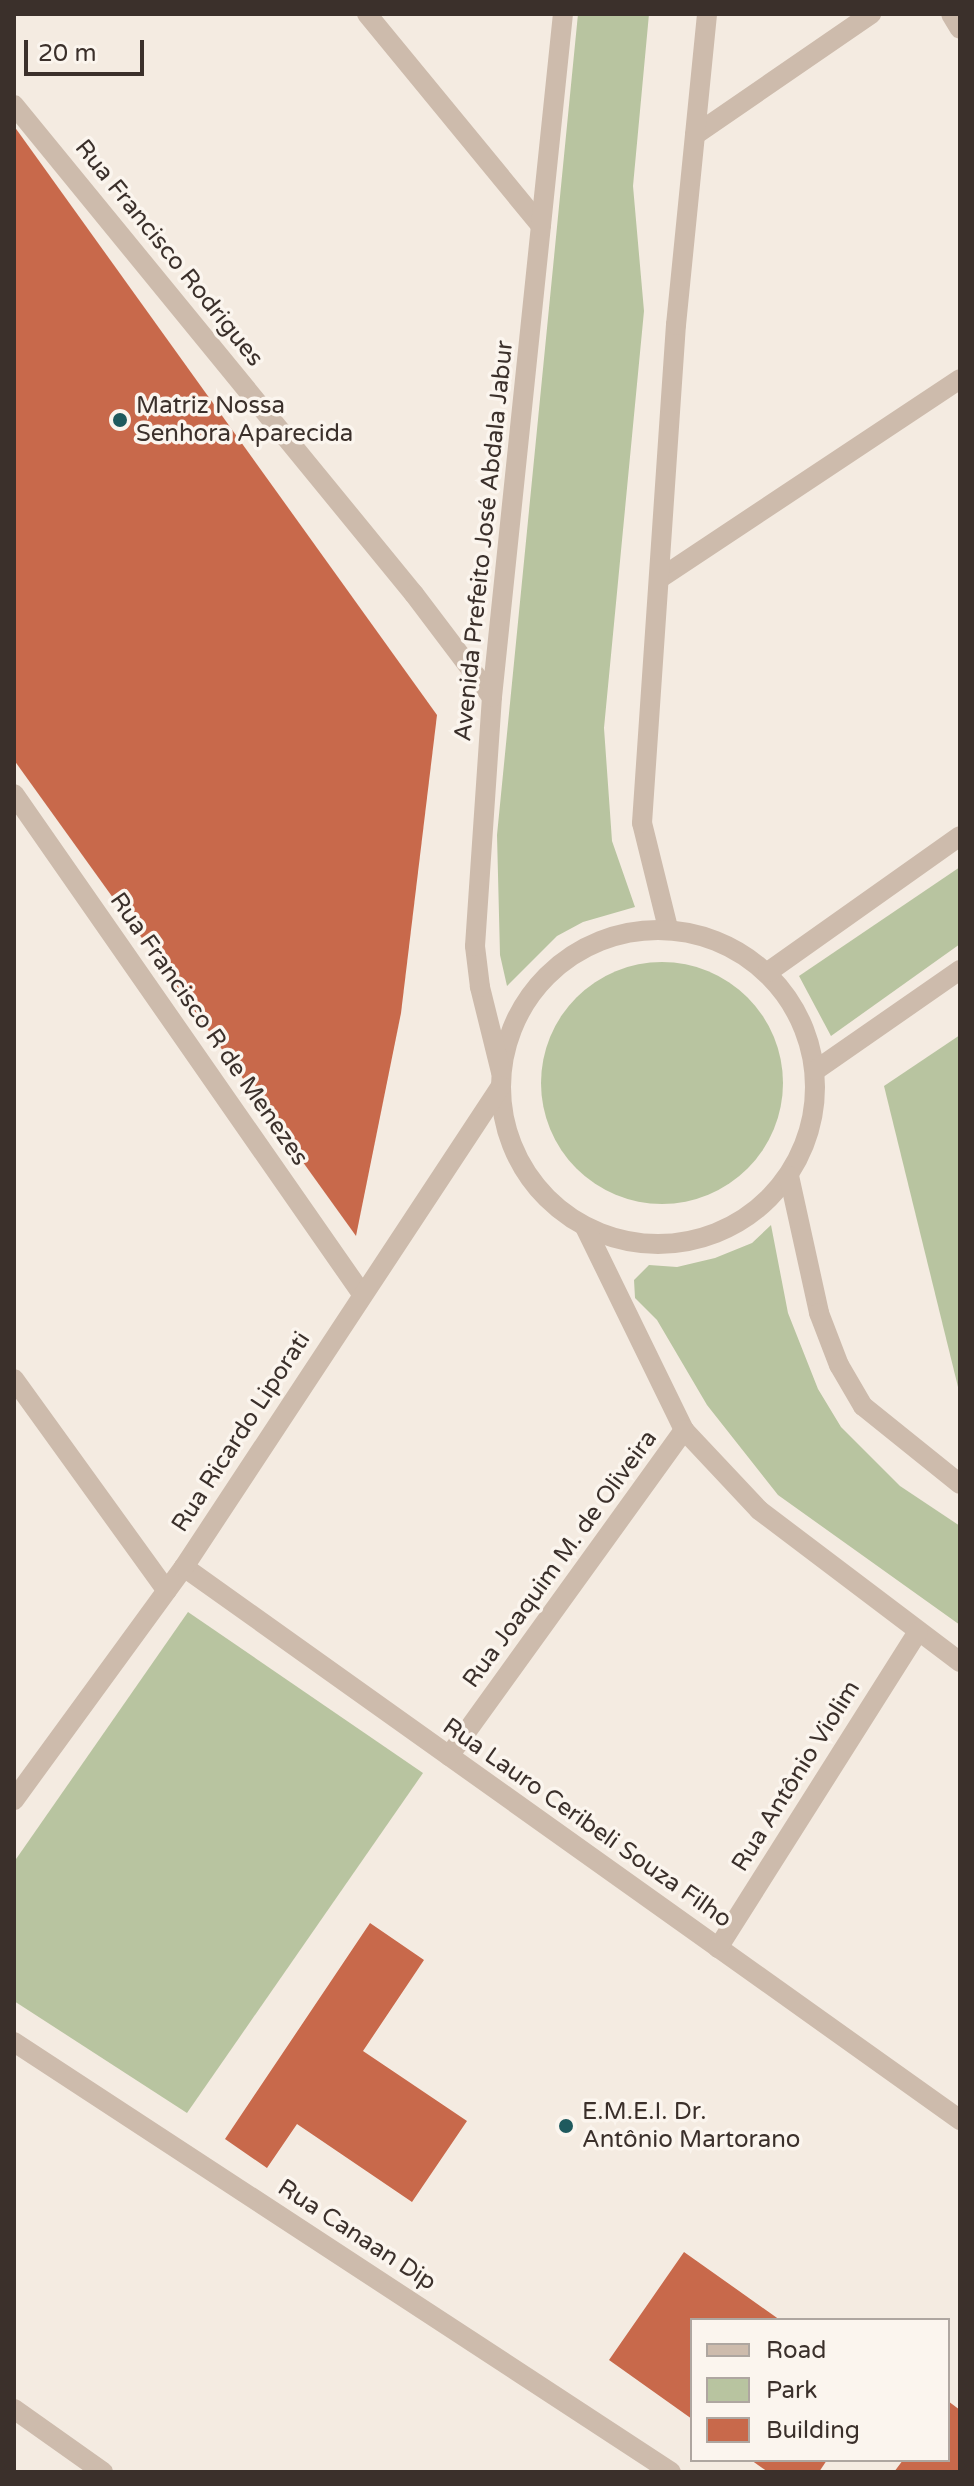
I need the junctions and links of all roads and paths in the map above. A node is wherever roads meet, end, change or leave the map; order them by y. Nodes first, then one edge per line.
1 (367, 14) edge
2 (563, 14) edge
3 (707, 14) edge
4 (871, 14) edge
5 (951, 14) edge
6 (960, 29) edge
7 (14, 105) edge
8 (695, 135) junction
9 (541, 226) junction
10 (960, 379) edge
11 (659, 579) junction
12 (492, 697) junction
13 (14, 794) edge
14 (960, 836) edge
15 (668, 928) junction
16 (960, 970) edge
17 (768, 972) junction
18 (816, 1070) junction
19 (501, 1079) junction
20 (789, 1176) junction
21 (585, 1227) junction
22 (362, 1294) junction
23 (14, 1379) edge
24 (684, 1430) junction
25 (960, 1484) edge
26 (184, 1567) junction
27 (167, 1591) junction
28 (918, 1632) junction
29 (960, 1662) edge
30 (449, 1756) junction
31 (14, 1800) edge
32 (718, 1948) junction
33 (14, 2042) edge
34 (960, 2120) edge
35 (14, 2409) edge
36 (103, 2472) edge
37 (671, 2472) edge

1 - 9 street
2 - 9 street, Avenida Prefeito José Abdala Jabur
3 - 8 street
4 - 8 street
5 - 6 street
7 - 12 street, Rua Francisco Rodrigues
8 - 11 street
9 - 12 street, Avenida Prefeito José Abdala Jabur
10 - 11 street
11 - 15 street
12 - 19 street, Avenida Prefeito José Abdala Jabur
13 - 22 street, Rua Francisco R de Menezes
14 - 17 street
15 - 17 street
15 - 19 street
16 - 18 street
17 - 18 street
18 - 20 street
19 - 21 street, Avenida Prefeito José Abdala Jabur
19 - 22 street, Rua Ricardo Liporati
20 - 21 street
20 - 25 street
21 - 24 street
22 - 26 street, Rua Ricardo Liporati
23 - 27 street
24 - 28 street
24 - 30 street, Rua Joaquim M. de Oliveira
26 - 27 street, Rua Ricardo Liporati
26 - 30 street, Rua Lauro Ceribeli Souza Filho
27 - 31 street, Rua Ricardo Liporati
28 - 29 street
28 - 32 street, Rua Antônio Violim
30 - 32 street, Rua Lauro Ceribeli Souza Filho
32 - 34 street, Rua Lauro Ceribeli Souza Filho
33 - 37 street, Rua Canaan Dip
35 - 36 street

